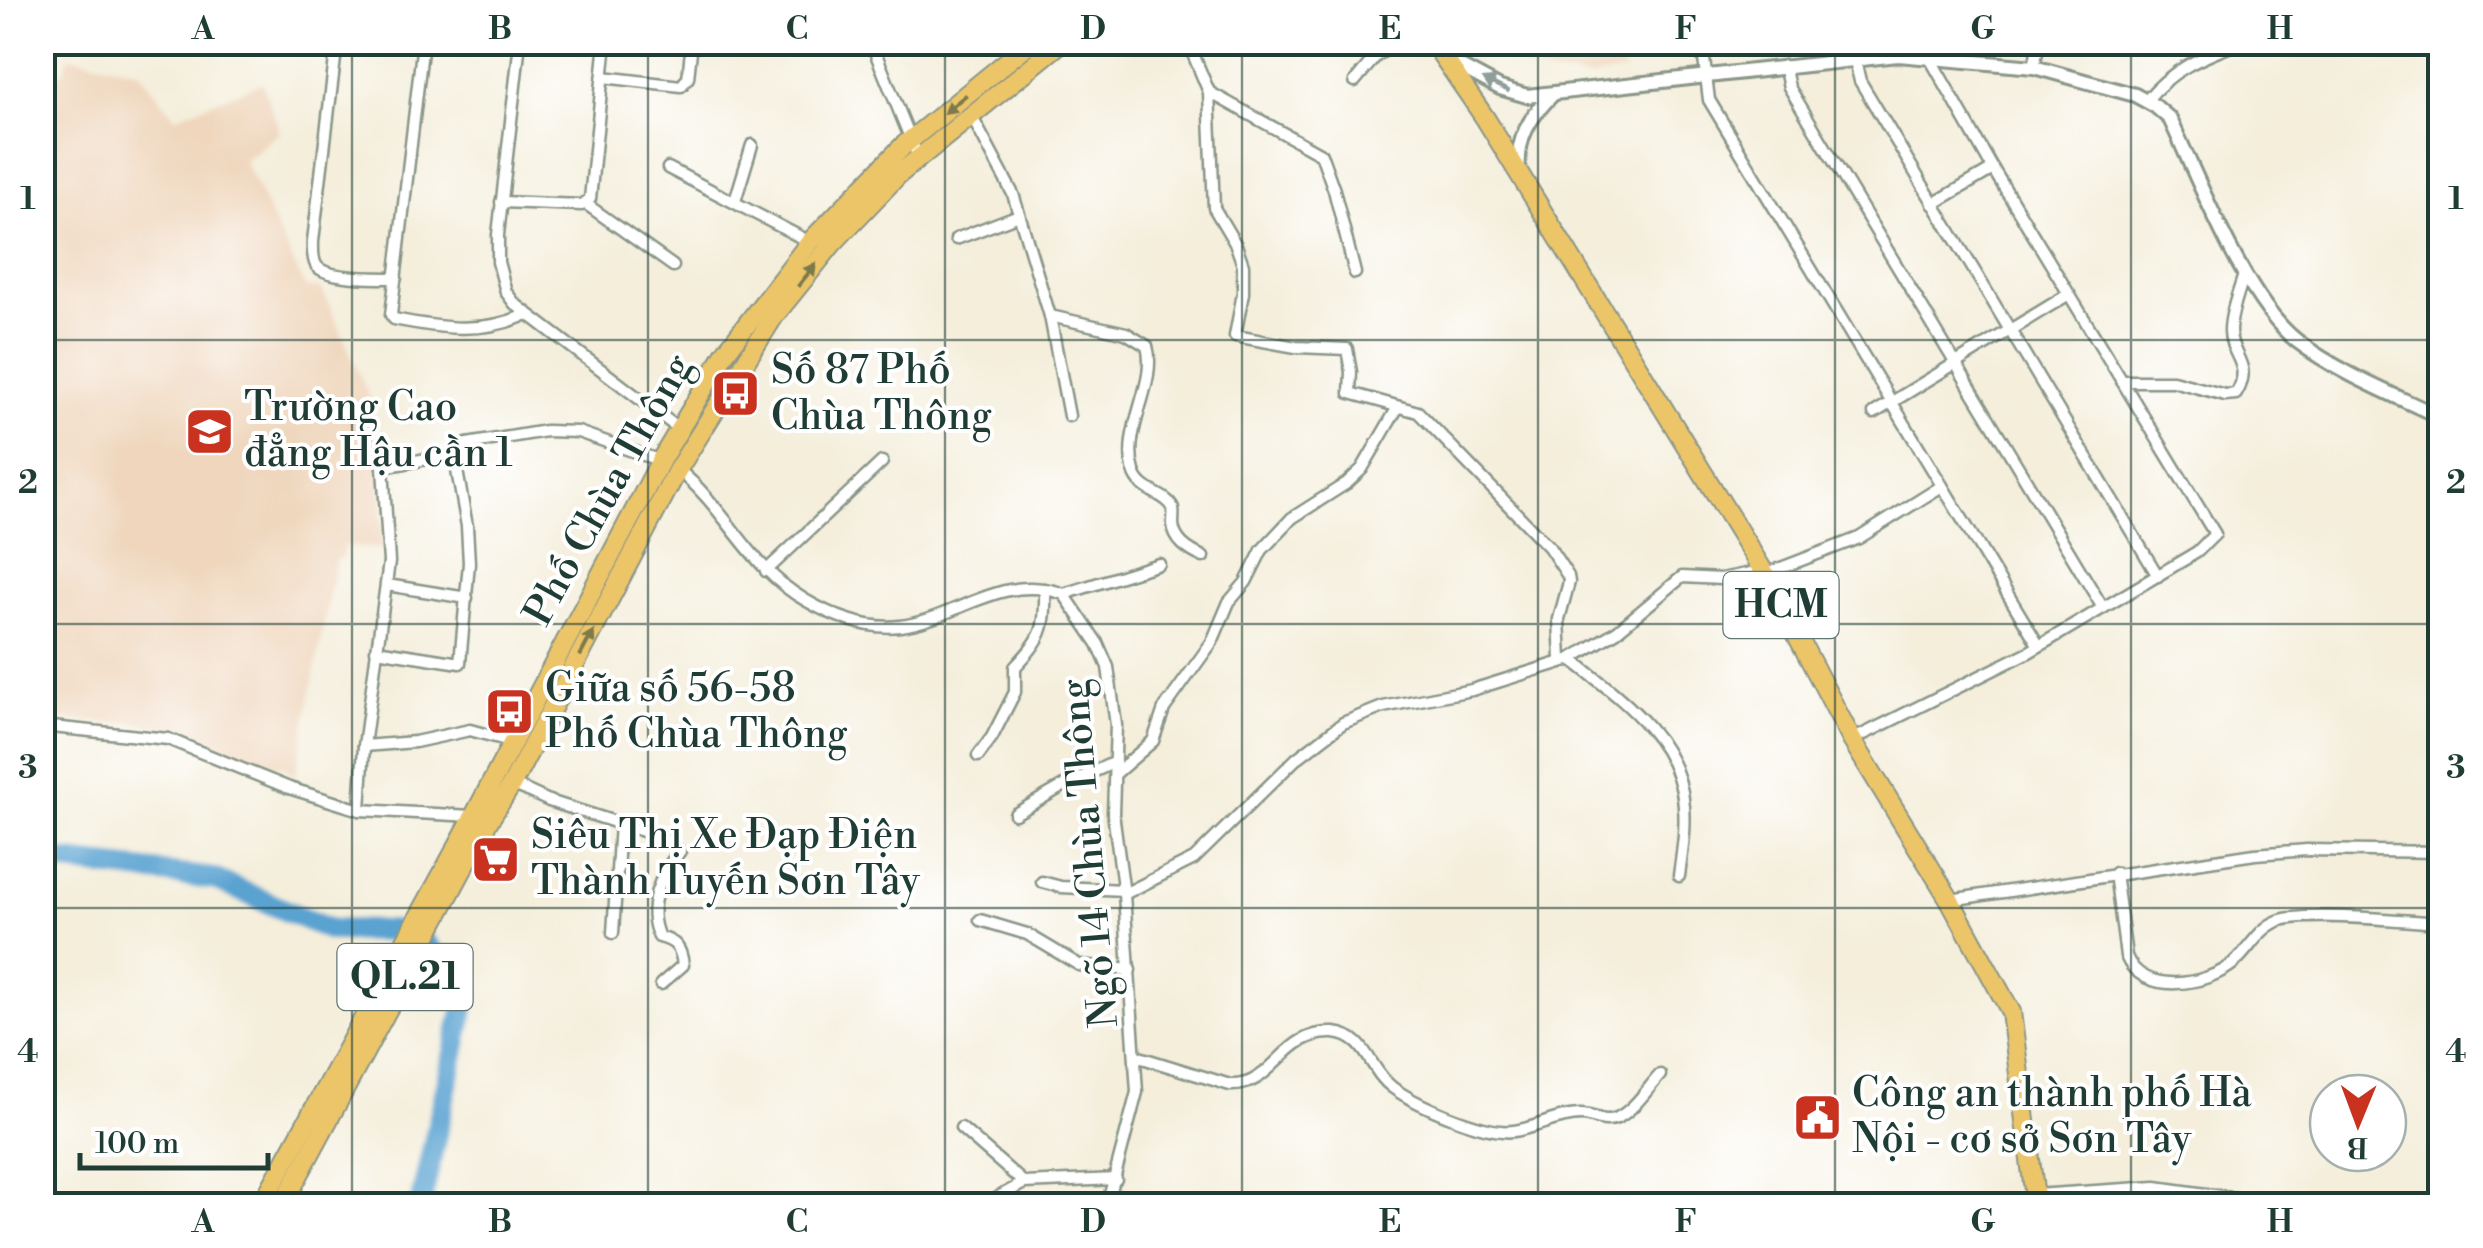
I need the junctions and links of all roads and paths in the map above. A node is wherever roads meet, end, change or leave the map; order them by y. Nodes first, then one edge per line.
1 (338, 42) edge
2 (423, 42) edge
3 (520, 42) edge
4 (606, 42) edge
5 (692, 42) edge
6 (871, 42) edge
7 (1031, 42) edge
8 (1062, 42) edge
9 (1188, 42) edge
10 (1398, 42) edge
11 (1702, 42) edge
12 (2039, 42) edge
13 (2241, 42) edge
14 (1438, 50) edge
15 (1931, 60) junction
16 (1855, 61) junction
17 (1784, 66) junction
18 (2034, 67) junction
19 (1704, 75) junction
20 (602, 78) junction
21 (1355, 81) dead end
22 (1209, 92) junction
23 (1553, 94) junction
24 (2146, 101) junction
25 (971, 116) junction
26 (912, 139) junction
27 (752, 145) dead end
28 (918, 158) junction
29 (668, 168) dead end
30 (1992, 169) junction
31 (1520, 174) junction
32 (735, 201) junction
33 (502, 202) junction
34 (586, 204) junction
35 (1933, 204) junction
36 (1019, 215) junction
37 (956, 239) dead end
38 (810, 242) junction
39 (672, 266) dead end
40 (1355, 272) dead end
41 (2244, 274) junction
42 (396, 278) junction
43 (2069, 294) junction
44 (767, 310) junction
45 (527, 314) junction
46 (1050, 316) junction
47 (2010, 329) junction
48 (1955, 362) junction
49 (2122, 381) junction
50 (1891, 402) junction
51 (1398, 407) junction
52 (1874, 412) dead end
53 (1069, 416) dead end
54 (2440, 417) edge
55 (679, 429) junction
56 (454, 454) junction
57 (882, 462) dead end
58 (669, 465) junction
59 (1942, 486) junction
60 (1203, 557) dead end
61 (1159, 564) dead end
62 (766, 571) junction
63 (1765, 574) junction
64 (2158, 576) junction
65 (387, 585) junction
66 (1045, 589) junction
67 (1064, 594) junction
68 (468, 598) junction
69 (2103, 608) junction
70 (2038, 646) junction
71 (376, 650) junction
72 (1566, 659) junction
73 (42, 726) edge
74 (1852, 740) junction
75 (513, 742) junction
76 (364, 746) junction
77 (978, 756) dead end
78 (1115, 768) junction
79 (512, 784) junction
80 (360, 810) junction
81 (1015, 814) dead end
82 (481, 819) junction
83 (620, 824) junction
84 (2440, 852) edge
85 (2115, 874) junction
86 (1680, 876) dead end
87 (1042, 882) dead end
88 (1124, 892) junction
89 (1950, 900) junction
90 (980, 920) dead end
91 (2440, 922) edge
92 (613, 933) dead end
93 (1130, 970) junction
94 (661, 984) dead end
95 (1136, 1056) junction
96 (346, 1066) junction
97 (1660, 1075) dead end
98 (962, 1128) dead end
99 (1116, 1179) junction
100 (1024, 1183) junction
101 (2035, 1200) edge
102 (261, 1206) edge
103 (282, 1206) edge
104 (982, 1206) edge
105 (1106, 1206) edge
106 (2264, 1206) edge

1 - 42 street
2 - 42 street
3 - 33 street
4 - 20 street
5 - 20 street
6 - 26 street
7 -> 26 highway, Phố Chùa Thông / QL.21
8 - 25 highway, Phố Chùa Thông / QL.21
9 - 22 street
10 - 21 street
11 - 19 street
12 - 18 street
13 - 24 street
23 -> 14 street
14 - 31 highway, HCM
15 - 16 street
15 - 18 street
15 - 30 street
16 - 17 street
16 - 35 street
17 - 19 street
17 - 48 street
18 - 24 street
19 - 23 street
19 - 50 street
20 - 34 street
22 - 40 street
22 - 51 street
23 - 31 street
24 - 41 street
25 - 28 highway, Phố Chùa Thông / QL.21
25 - 36 street
26 - 28 street
26 - 38 highway, Phố Chùa Thông / QL.21
27 - 32 street
44 -> 28 highway, Phố Chùa Thông / QL.21
29 - 32 street
30 - 35 street
30 - 43 street
31 - 63 highway, HCM
32 - 38 street
33 - 34 street
33 - 45 street
34 - 39 street
35 - 47 street
36 - 37 street
36 - 46 street
38 - 44 highway, Phố Chùa Thông / QL.21
41 - 49 street
41 - 54 street
42 - 45 street
43 - 47 street
43 - 49 street
44 - 55 highway, Phố Chùa Thông / QL.21
44 - 58 highway, Phố Chùa Thông / QL.21
45 - 55 street
46 - 53 street
46 - 60 street
47 - 48 street
47 - 64 street
48 - 50 street
48 - 69 street
49 - 64 street
50 - 52 street
50 - 59 street
51 - 72 street
51 - 78 street
55 - 58 highway, Phố Chùa Thông / QL.21
56 - 58 street
56 - 65 street
56 - 68 street
57 - 62 street
58 - 62 street
58 - 75 highway, Phố Chùa Thông / QL.21
79 -> 58 highway, Phố Chùa Thông / QL.21
59 - 63 street
59 - 70 street
61 - 67 street
62 - 66 street
63 - 72 street
63 - 74 highway, HCM
64 - 69 street
65 - 68 street
65 - 71 street
66 - 67 street
66 - 77 street
67 - 78 street, Ngõ 14 Chùa Thông
68 - 71 street
69 - 70 street
70 - 74 street
71 - 76 street
72 - 86 street
72 - 88 street
73 - 80 street
74 - 89 highway, HCM
75 - 76 street
75 - 82 highway, Phố Chùa Thông / QL.21
76 - 80 street
78 - 81 street
78 - 88 street, Ngõ 14 Chùa Thông
79 - 82 highway, Phố Chùa Thông / QL.21
79 - 83 street
80 - 82 street
82 - 96 highway, Phố Chùa Thông / QL.21
83 - 92 street
83 - 94 street
84 - 85 street
85 - 89 street
85 - 91 street
87 - 88 street
88 - 93 street, Ngõ 14 Chùa Thông
89 - 101 highway, HCM
90 - 93 street
93 - 95 street, Ngõ 14 Chùa Thông
95 - 97 street
95 - 99 street, Ngõ 14 Chùa Thông
96 - 102 highway, Phố Chùa Thông / QL.21
96 - 103 highway, Phố Chùa Thông / QL.21
98 - 100 street
99 - 100 street
99 - 105 street, Ngõ 14 Chùa Thông
100 - 104 street
101 - 106 street

